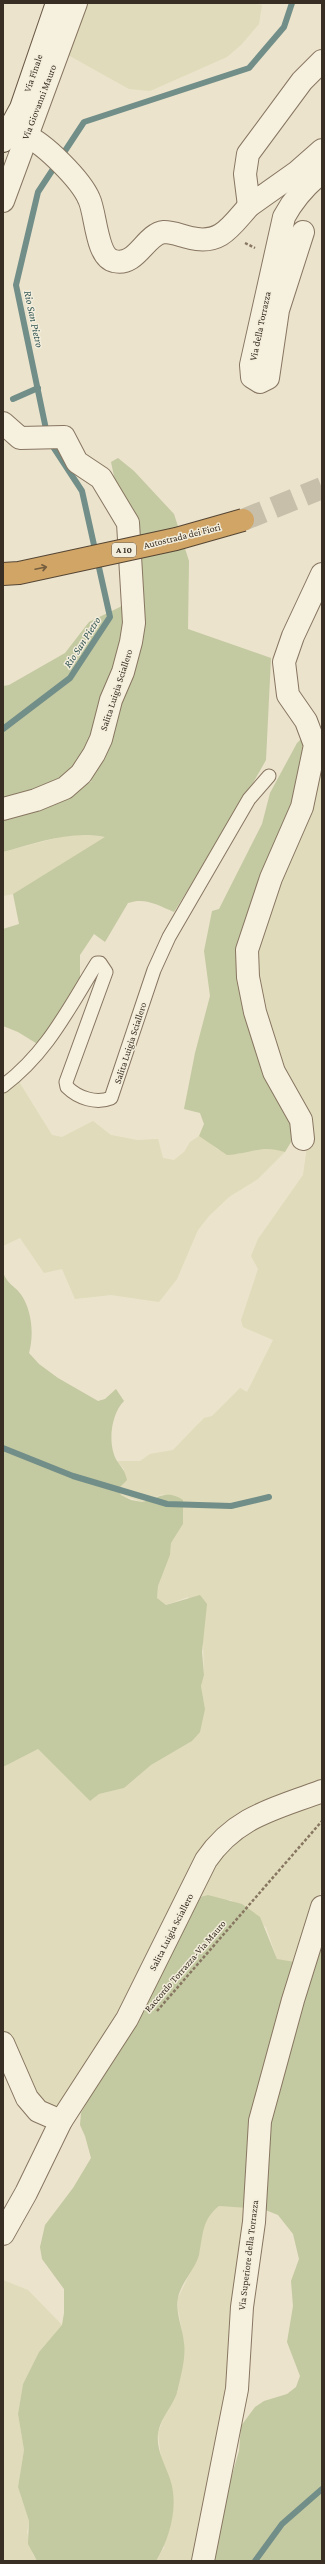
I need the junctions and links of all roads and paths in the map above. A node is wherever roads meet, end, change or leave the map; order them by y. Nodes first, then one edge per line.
1 (57, 3) edge
2 (76, 3) edge
3 (322, 61) edge
4 (30, 138) junction
5 (3, 141) edge
6 (322, 150) edge
7 (322, 172) edge
8 (3, 201) edge
9 (249, 206) junction
10 (304, 232) dead end
11 (224, 234) junction
12 (274, 256) junction
13 (3, 423) edge
14 (243, 520) tunnel mouth
15 (3, 574) edge
16 (322, 574) edge
17 (269, 776) dead end
18 (3, 809) edge
19 (3, 1086) edge
20 (303, 1139) dead end
21 (322, 1791) edge
22 (322, 1821) edge
23 (322, 1907) edge
24 (155, 2013) dead end
25 (3, 2043) edge
26 (61, 2121) junction
27 (3, 2234) edge
28 (203, 2561) edge

1 - 5 street, Via Finale
2 - 4 street, Via Giovanni Mauro
3 - 9 street
4 - 8 street, Via Giovanni Mauro
4 - 11 street
6 - 9 street
7 - 12 street, Via della Torrazza
9 - 11 street
10 - 12 street, Via della Torrazza
11 - 12 path
13 - 18 street, Salita Luigia Sciallero
15 -> 14 highway, Autostrada dei Fiori / A 10, bridge
16 - 20 street
17 - 19 lane, Salita Luigia Sciallero
21 - 26 street, Salita Luigia Sciallero
22 - 24 path, Raccordo Torrazza-Via Mauro
23 - 28 street, Via Superiore della Torrazza
25 - 26 street
26 - 27 street, Salita Luigia Sciallero

